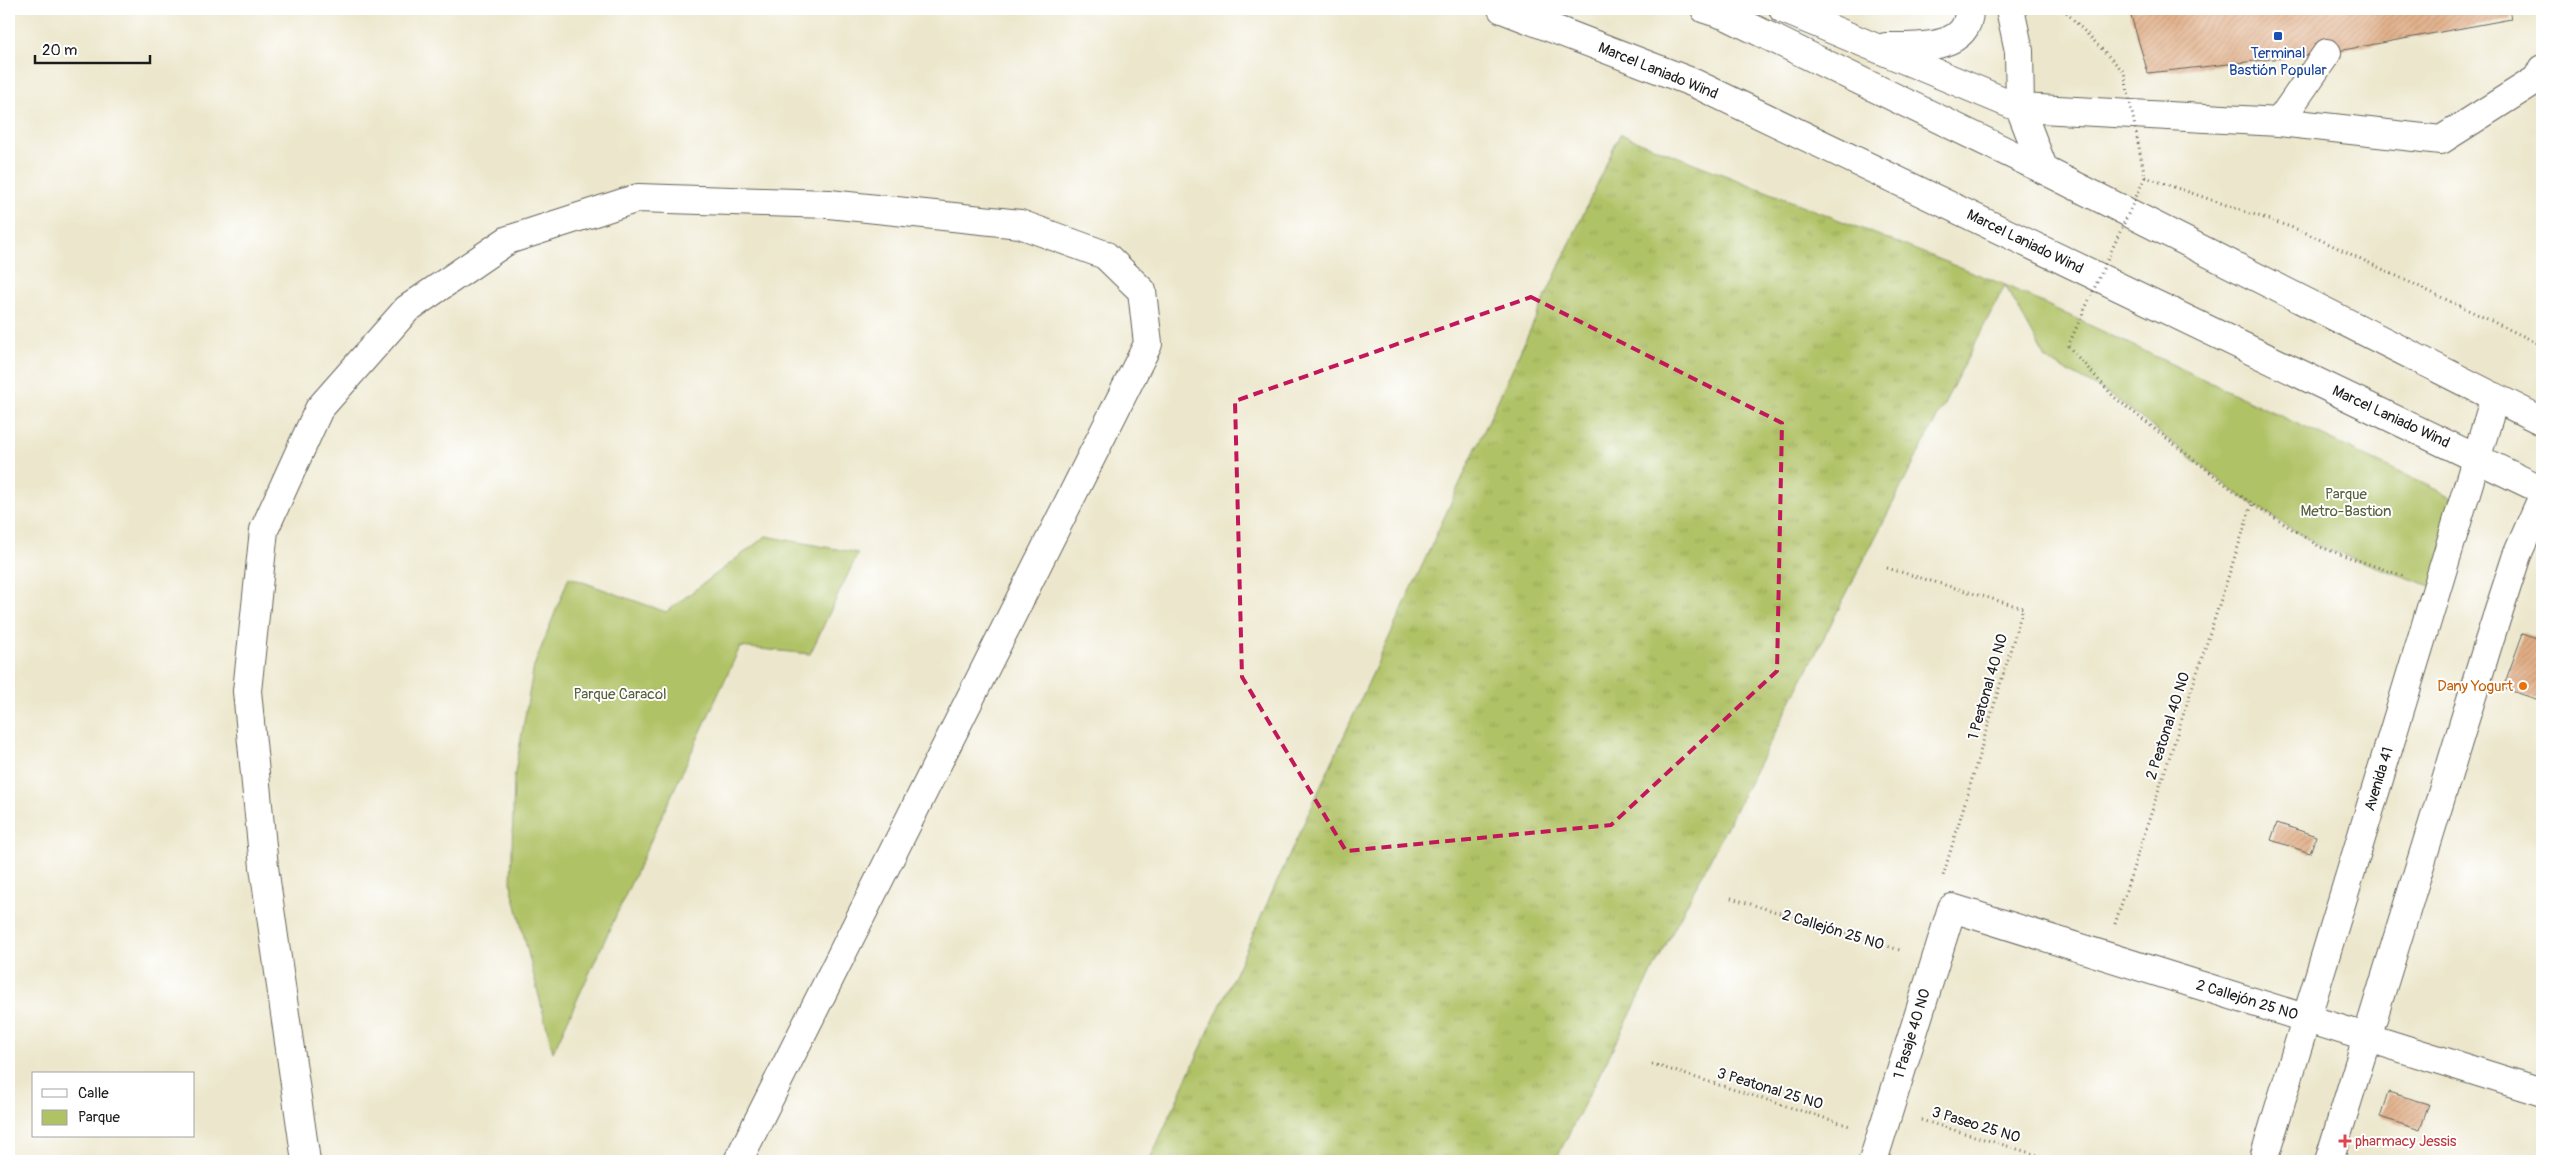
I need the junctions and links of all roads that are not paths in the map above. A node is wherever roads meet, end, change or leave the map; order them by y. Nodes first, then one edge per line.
1 (1502, 9) edge
2 (1705, 9) edge
3 (1784, 9) edge
4 (1969, 9) edge
5 (2010, 9) edge
6 (1875, 47) junction
7 (2327, 53) dead end
8 (2542, 69) edge
9 (2020, 108) junction
10 (2279, 122) junction
11 (2044, 170) junction
12 (2495, 397) junction
13 (2542, 421) edge
14 (2477, 458) junction
15 (2542, 490) edge
16 (2542, 498) edge
17 (1952, 908) joint
18 (2307, 1019) junction
19 (2367, 1038) junction
20 (2542, 1092) edge
21 (306, 1161) edge
22 (738, 1161) edge
23 (1873, 1161) edge
24 (2263, 1161) edge
25 (2329, 1161) edge

1 - 14 street, Marcel Laniado Wind
2 - 11 street
3 - 6 street
4 - 6 street
5 - 9 street
6 - 9 street
7 - 10 street
8 - 10 street
9 - 10 street
9 - 11 street
11 - 12 street
12 - 13 street
12 - 14 street, Avenida 41
14 - 15 street, Marcel Laniado Wind
14 - 18 street, Avenida 41
16 - 19 street
17 - 18 street, 2 Callejón 25 NO
17 - 23 street, 1 Pasaje 40 NO
18 - 19 street, 2 Callejón 25 NO
18 - 24 street, Avenida 41
19 - 20 street, 2 Callejón 25 NO
19 - 25 street
21 - 22 street

